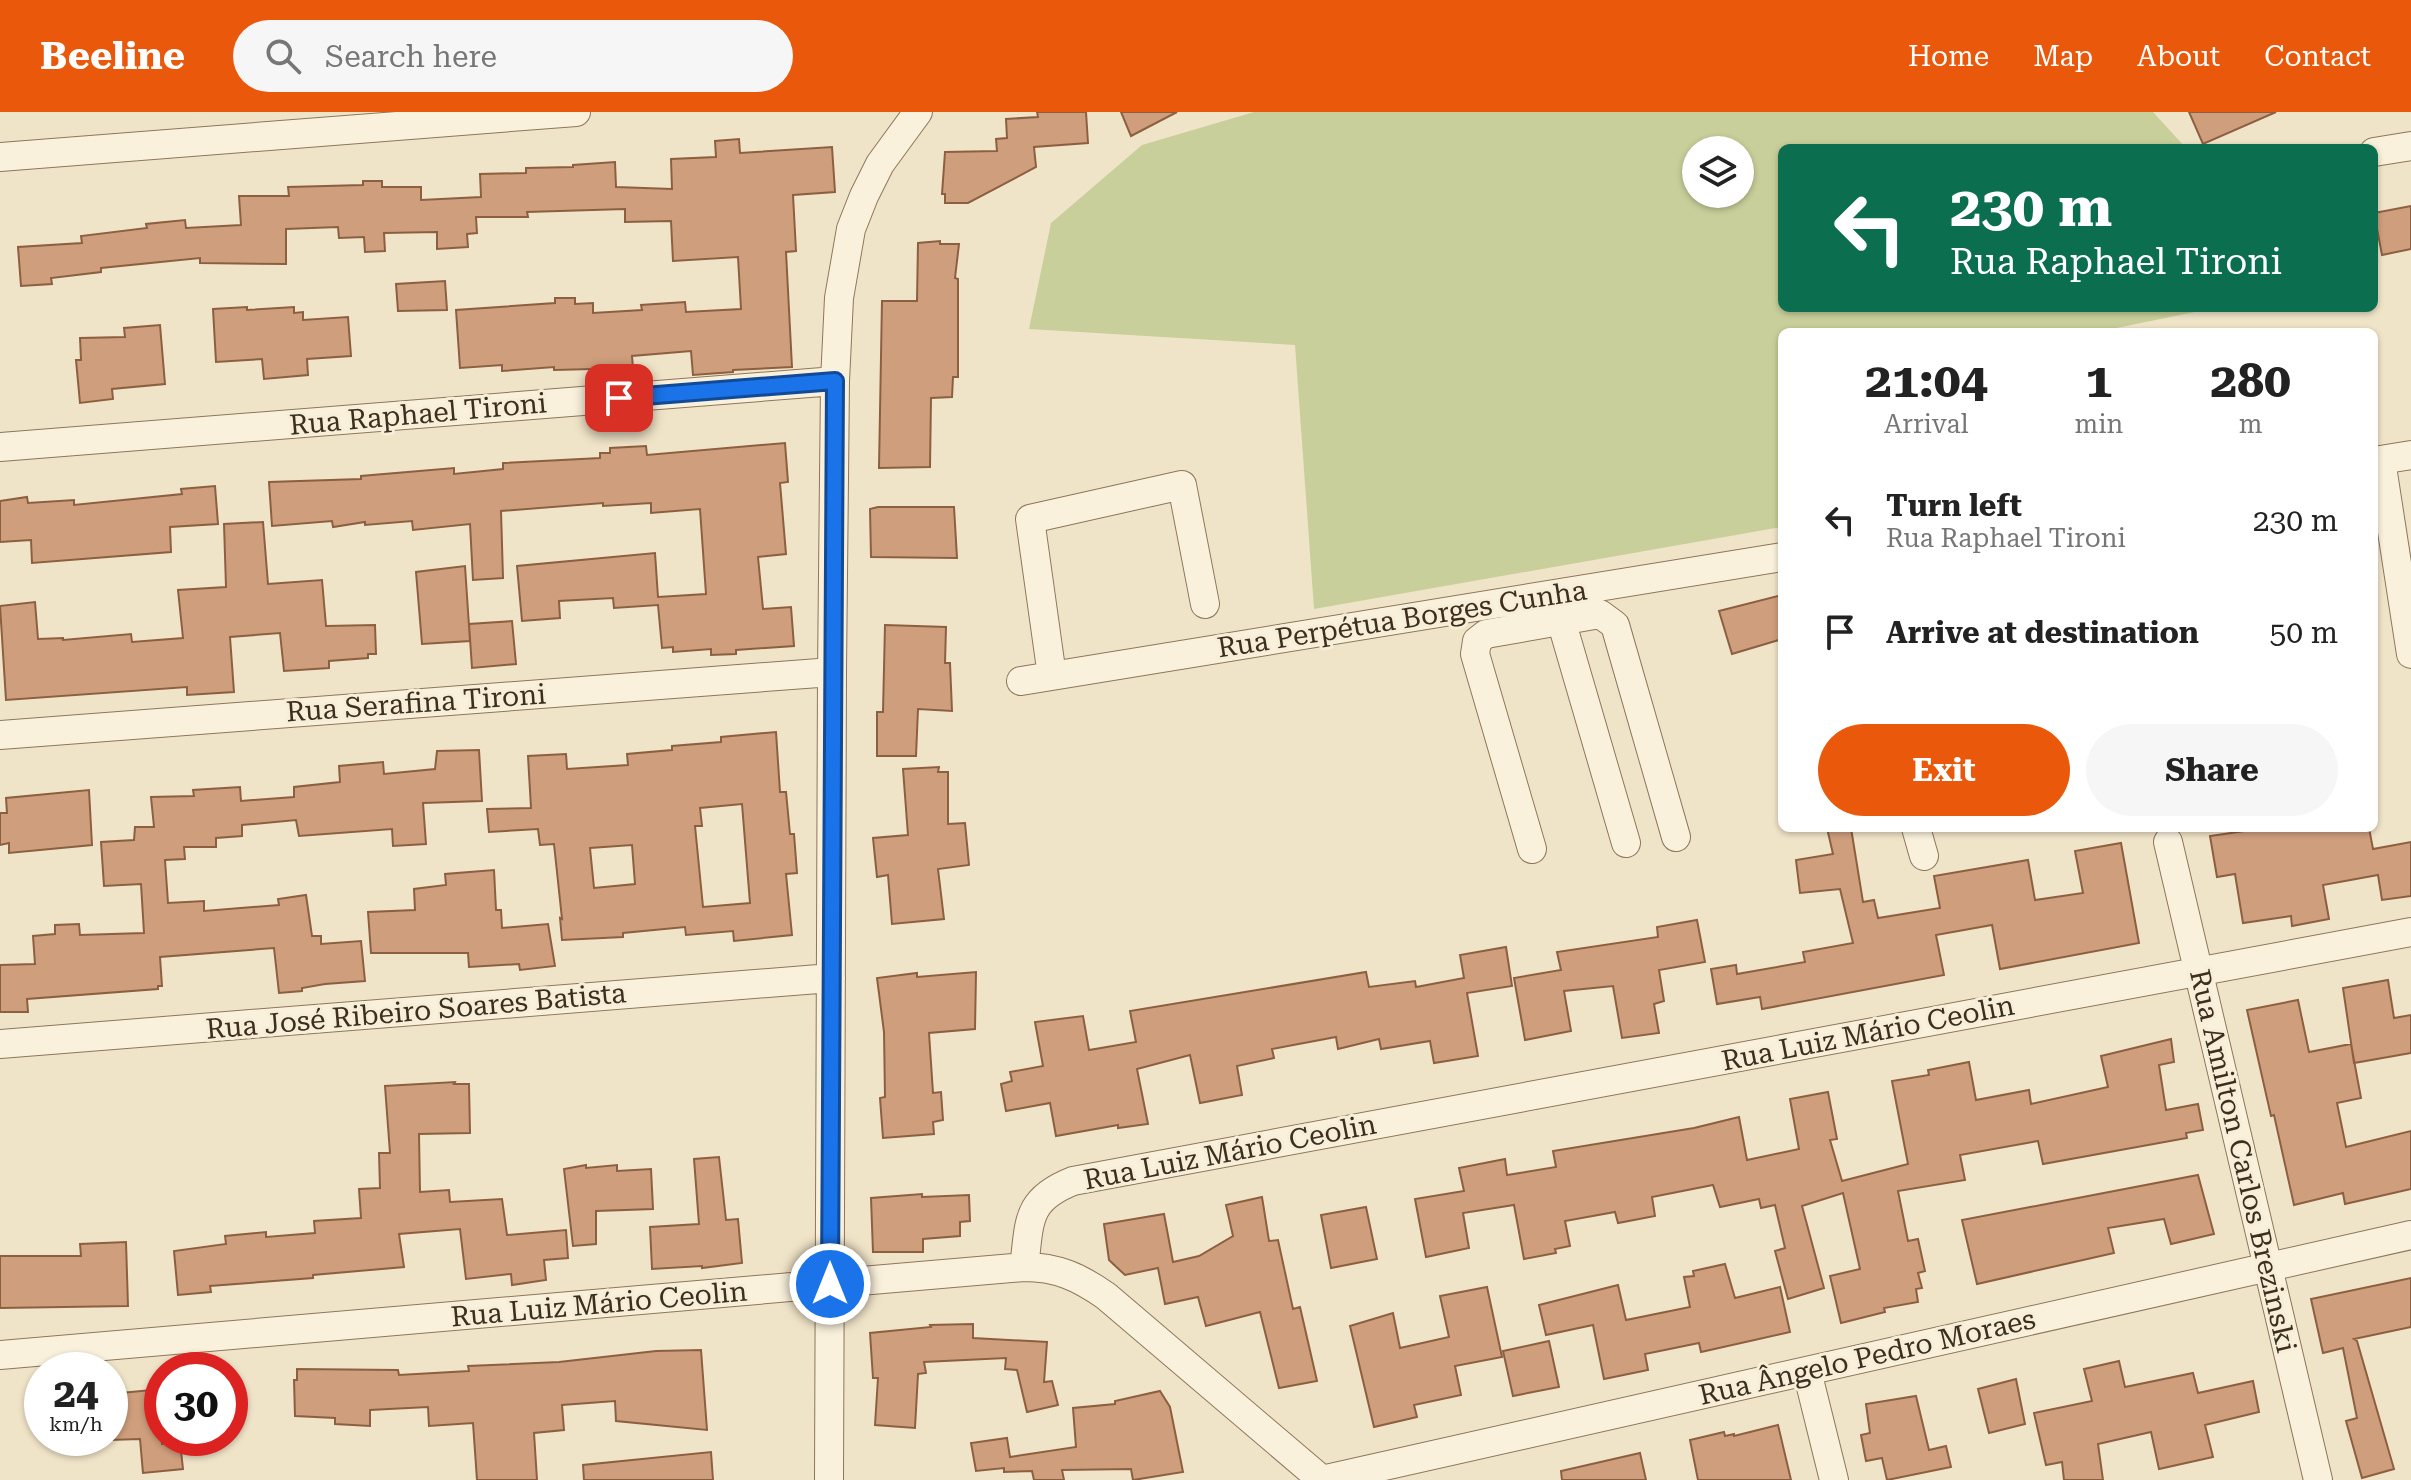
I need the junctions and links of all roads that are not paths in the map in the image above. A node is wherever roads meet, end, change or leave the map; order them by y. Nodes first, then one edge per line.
1 (576, 112) edge
2 (918, 112) edge
3 (2411, 146) edge
4 (2378, 151) edge
5 (0, 157) edge
6 (835, 381) junction
7 (0, 447) edge
8 (2411, 455) edge
9 (2378, 461) edge
10 (2378, 467) edge
11 (1778, 558) edge
12 (1205, 604) dead end
13 (1574, 609) junction
14 (2411, 654) edge
15 (832, 672) junction
16 (1052, 676) junction
17 (1021, 681) dead end
18 (0, 735) edge
19 (1917, 832) edge
20 (1676, 837) dead end
21 (2168, 842) dead end
22 (1626, 843) dead end
23 (1532, 849) dead end
24 (1924, 856) dead end
25 (2411, 932) edge
26 (2198, 972) junction
27 (831, 978) junction
28 (0, 1044) edge
29 (2411, 1235) edge
30 (1024, 1267) junction
31 (2268, 1267) junction
32 (830, 1284) junction
33 (0, 1355) edge
34 (1807, 1371) junction
35 (829, 1480) edge
36 (1322, 1480) edge
37 (1834, 1480) edge
38 (2318, 1480) edge

1 - 5 street
2 - 6 street
3 - 4 street
6 - 7 street, Rua Raphael Tironi
6 - 15 street
8 - 9 street
10 - 14 street
11 - 13 street, Rua Perpétua Borges Cunha
12 - 16 street
13 - 16 street, Rua Perpétua Borges Cunha
13 - 20 street
13 - 22 street
13 - 23 street
15 - 18 street, Rua Serafina Tironi
15 - 27 street
16 - 17 street, Rua Perpétua Borges Cunha
19 - 24 street
21 - 26 street, Rua Amilton Carlos Brezinski
25 - 26 street, Rua Luiz Mário Ceolin
26 - 30 street, Rua Luiz Mário Ceolin
26 - 31 street, Rua Amilton Carlos Brezinski
27 - 28 street, Rua José Ribeiro Soares Batista
27 - 32 street
29 - 31 street, Rua Ângelo Pedro Moraes
30 - 32 street, Rua Luiz Mário Ceolin
30 - 36 street
31 - 34 street, Rua Ângelo Pedro Moraes
31 - 38 street, Rua Amilton Carlos Brezinski
32 - 33 street, Rua Luiz Mário Ceolin
32 - 35 street
34 - 36 street, Rua Ângelo Pedro Moraes
34 - 37 street

